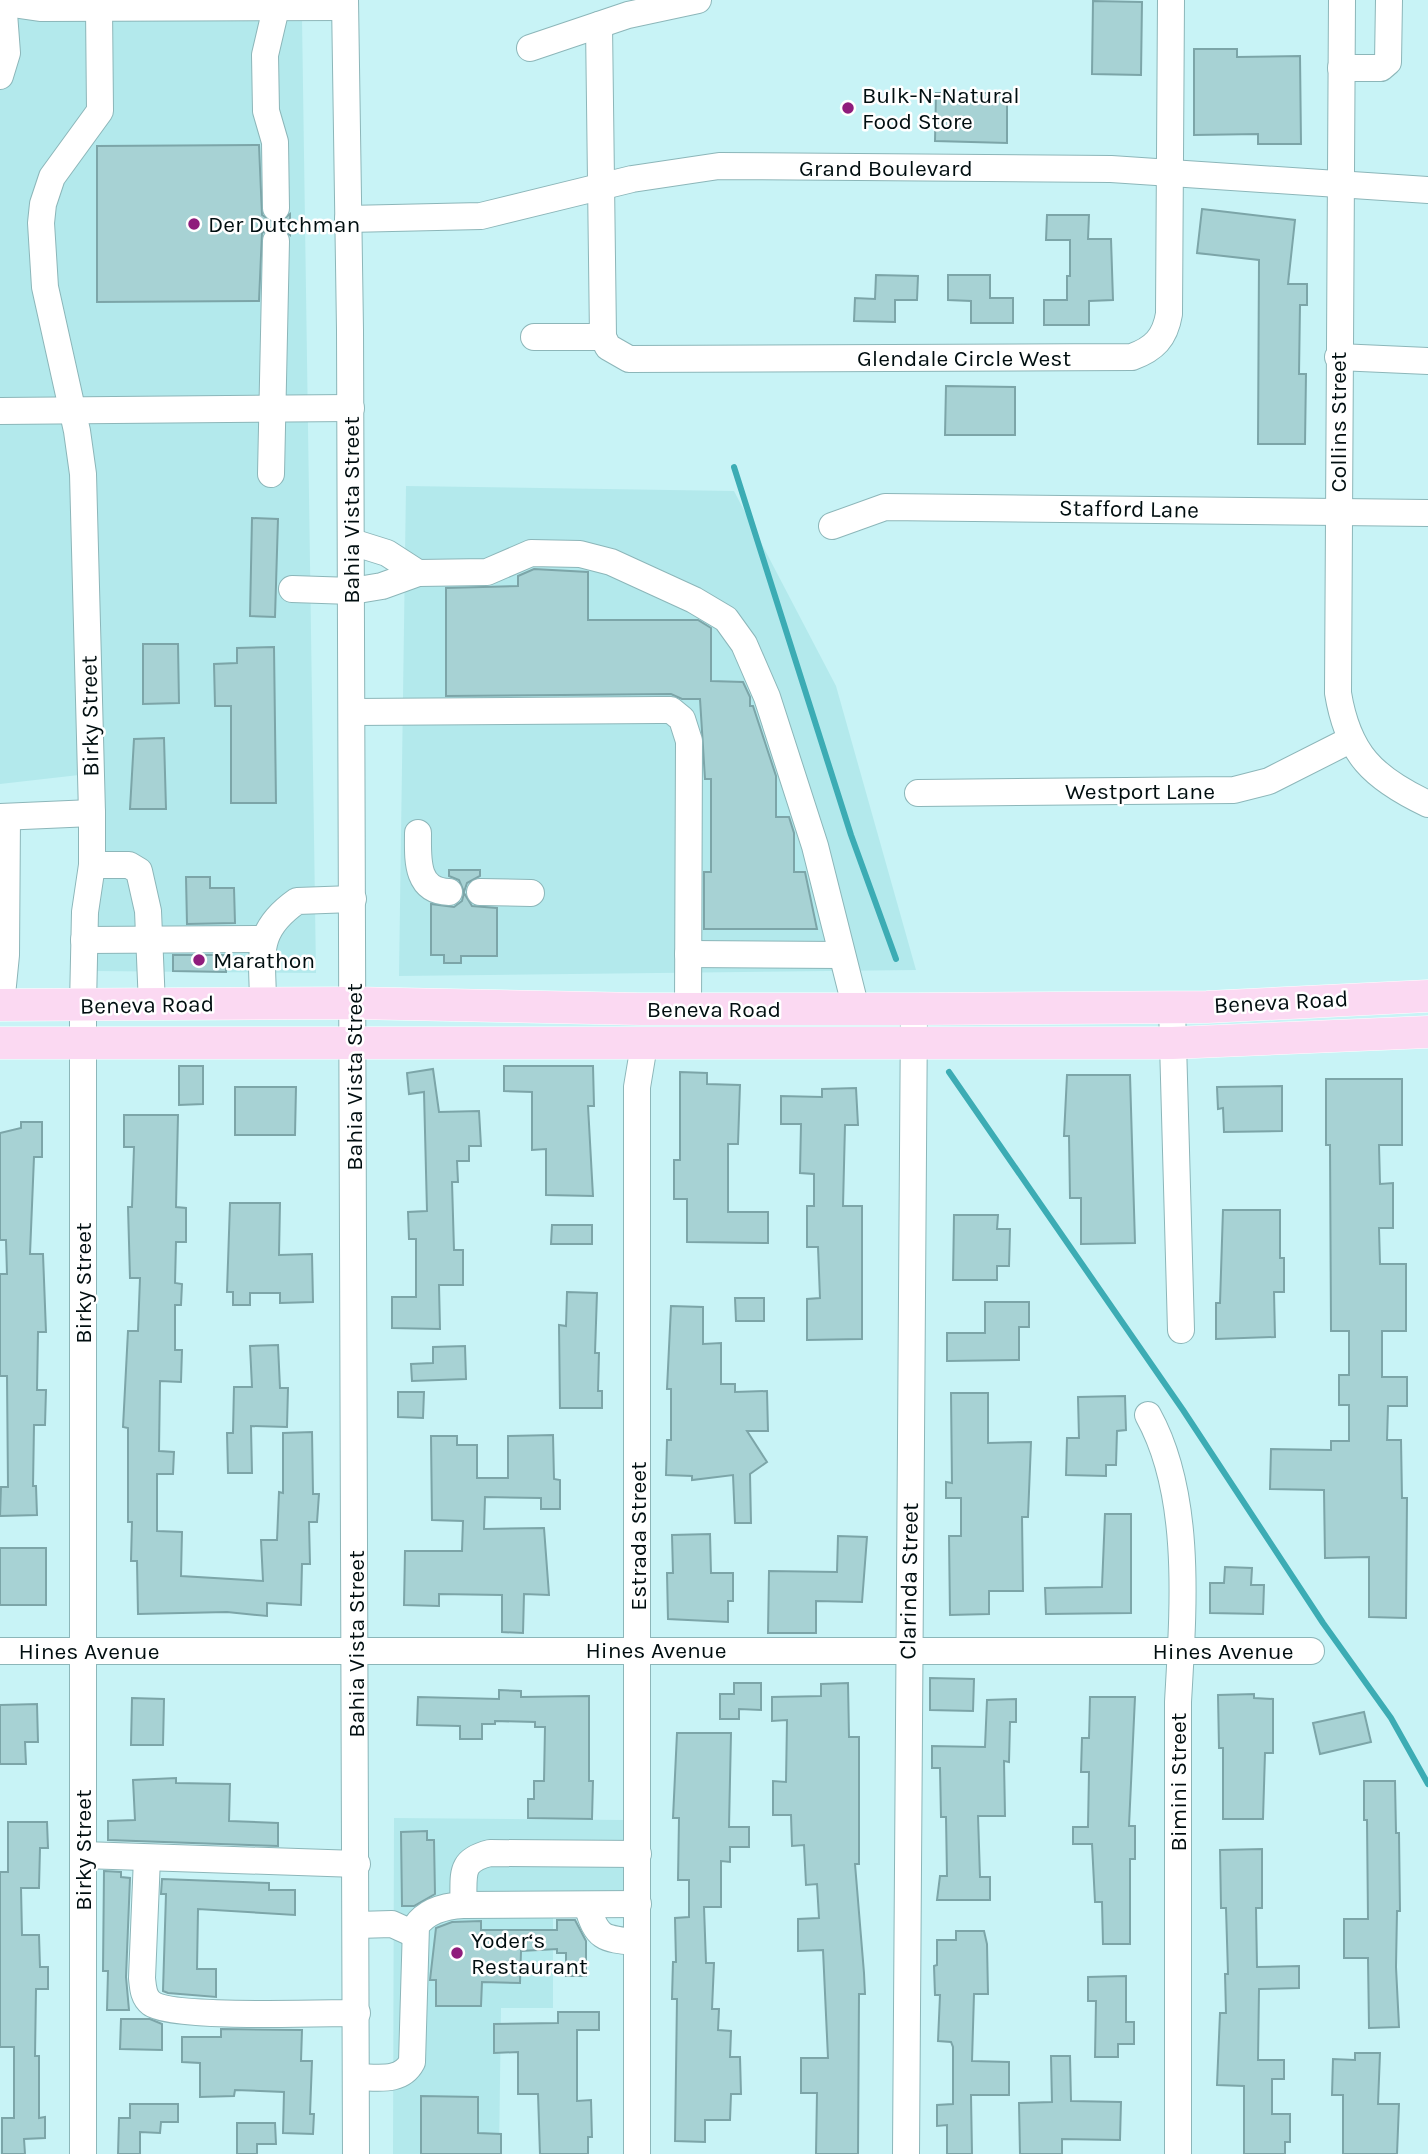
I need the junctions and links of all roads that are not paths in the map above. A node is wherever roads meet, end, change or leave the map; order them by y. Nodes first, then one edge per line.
1 (698, 0) edge
2 (1171, 0) edge
3 (1342, 0) edge
4 (1389, 0) edge
5 (2, 2) edge
6 (140, 4) edge
7 (345, 4) edge
8 (99, 8) junction
9 (276, 9) junction
10 (599, 25) junction
11 (530, 48) dead end
12 (1341, 68) junction
13 (1, 75) edge
14 (1170, 172) junction
15 (1340, 186) junction
16 (601, 189) junction
17 (1428, 190) edge
18 (276, 208) dead end
19 (348, 219) junction
20 (276, 241) dead end
21 (534, 337) dead end
22 (603, 337) junction
23 (1338, 357) junction
24 (1428, 361) edge
25 (351, 408) junction
26 (271, 410) junction
27 (0, 411) edge
28 (73, 413) junction
29 (271, 474) dead end
30 (1337, 511) junction
31 (1428, 513) edge
32 (832, 526) dead end
33 (352, 541) junction
34 (418, 573) junction
35 (292, 589) dead end
36 (352, 591) junction
37 (352, 712) junction
38 (1350, 740) junction
39 (918, 793) dead end
40 (1428, 804) edge
41 (92, 813) junction
42 (3, 817) edge
43 (418, 832) dead end
44 (92, 865) junction
45 (449, 892) dead end
46 (480, 892) dead end
47 (531, 893) dead end
48 (353, 899) junction
49 (150, 939) junction
50 (263, 939) junction
51 (84, 940) junction
52 (688, 954) junction
53 (841, 956) junction
54 (2, 972) edge
55 (1428, 996) edge
56 (353, 1003) junction
57 (152, 1004) junction
58 (263, 1004) junction
59 (0, 1005) edge
60 (83, 1005) junction
61 (1172, 1007) junction
62 (688, 1009) junction
63 (856, 1009) junction
64 (914, 1009) junction
65 (1428, 1032) edge
66 (354, 1042) junction
67 (0, 1043) edge
68 (84, 1043) junction
69 (1172, 1043) junction
70 (643, 1045) junction
71 (914, 1045) junction
72 (1181, 1330) dead end
73 (1148, 1415) dead end
74 (356, 1649) junction
75 (639, 1650) junction
76 (0, 1651) edge
77 (83, 1651) junction
78 (908, 1651) junction
79 (1311, 1651) dead end
80 (1181, 1652) junction
81 (638, 1854) junction
82 (83, 1856) junction
83 (146, 1858) junction
84 (357, 1864) junction
85 (638, 1904) junction
86 (463, 1905) junction
87 (587, 1905) junction
88 (357, 1925) junction
89 (414, 1934) junction
90 (638, 1942) junction
91 (356, 2013) junction
92 (356, 2077) junction
93 (83, 2154) edge
94 (356, 2154) edge
95 (637, 2154) edge
96 (906, 2154) edge
97 (1178, 2154) edge

1 - 10 street
2 - 14 street, Glendale Circle West
3 - 12 street, Collins Street
4 - 12 street
5 - 8 street
5 - 13 street
6 - 8 street
6 - 9 street
7 - 9 street
7 - 19 street, Bahia Vista Street
8 - 28 street, Birky Street
9 - 18 street
10 - 11 street
10 - 16 street
12 - 15 street, Collins Street
14 - 15 street, Grand Boulevard
14 - 16 street, Grand Boulevard
14 - 22 street, Glendale Circle West
15 - 17 street, Grand Boulevard
15 - 23 street, Collins Street
16 - 19 street, Grand Boulevard
16 - 22 street
19 - 25 street, Bahia Vista Street
20 - 26 street
21 - 22 street
23 - 24 street
23 - 30 street, Collins Street
25 - 26 street
25 - 33 street, Bahia Vista Street
26 - 28 street
26 - 29 street
27 - 28 street
28 - 41 street, Birky Street
30 - 31 street, Stafford Lane
30 - 32 street, Stafford Lane
30 - 38 street, Collins Street
33 - 34 street
33 - 36 street, Bahia Vista Street
34 - 36 street
34 - 53 street
35 - 36 street
36 - 37 street, Bahia Vista Street
37 - 48 street, Bahia Vista Street
37 - 52 street
38 - 39 street, Westport Lane
38 - 40 street, Collins Street
41 - 42 street
41 - 44 street, Birky Street
42 - 54 street
43 - 45 street
44 - 49 street
44 - 51 street, Birky Street
46 - 47 street
48 - 50 street
48 - 56 street, Bahia Vista Street
49 - 50 street
49 - 51 street
49 - 57 street
50 - 58 street
51 - 60 street, Birky Street
52 - 53 street
52 - 62 street
53 - 63 street
54 - 59 street
55 - 61 main road, Beneva Road
56 - 58 main road, Beneva Road
56 - 62 main road, Beneva Road
56 - 66 street, Bahia Vista Street
57 - 58 main road, Beneva Road
57 - 60 main road, Beneva Road
59 - 60 main road, Beneva Road
60 - 68 street, Birky Street
61 - 64 main road, Beneva Road
61 - 69 street
62 - 63 main road, Beneva Road
63 - 64 main road, Beneva Road
64 - 71 street, Clarinda Street
65 - 69 main road, Beneva Road
66 - 68 main road, Beneva Road
66 - 70 main road, Beneva Road
66 - 74 street, Bahia Vista Street
67 - 68 main road, Beneva Road
68 - 77 street, Birky Street
69 - 71 main road, Beneva Road
69 - 72 street
70 - 71 main road, Beneva Road
70 - 75 street, Estrada Street
71 - 78 street, Clarinda Street
73 - 80 street, Bimini Street
74 - 75 street, Hines Avenue
74 - 77 street, Hines Avenue
74 - 84 street, Bahia Vista Street
75 - 78 street, Hines Avenue
75 - 81 street, Estrada Street
76 - 77 street, Hines Avenue
77 - 82 street, Birky Street
78 - 80 street, Hines Avenue
78 - 96 street, Clarinda Street
79 - 80 street, Hines Avenue
80 - 97 street, Bimini Street
81 - 85 street, Estrada Street
81 - 86 street
82 - 83 street
82 - 93 street, Birky Street
83 - 84 street
83 - 91 street
84 - 88 street, Bahia Vista Street
85 - 87 street
85 - 90 street, Estrada Street
86 - 87 street
86 - 89 street
87 - 90 street
88 - 89 street
88 - 91 street, Bahia Vista Street
89 - 92 street
90 - 95 street, Estrada Street
91 - 92 street, Bahia Vista Street
92 - 94 street, Bahia Vista Street

